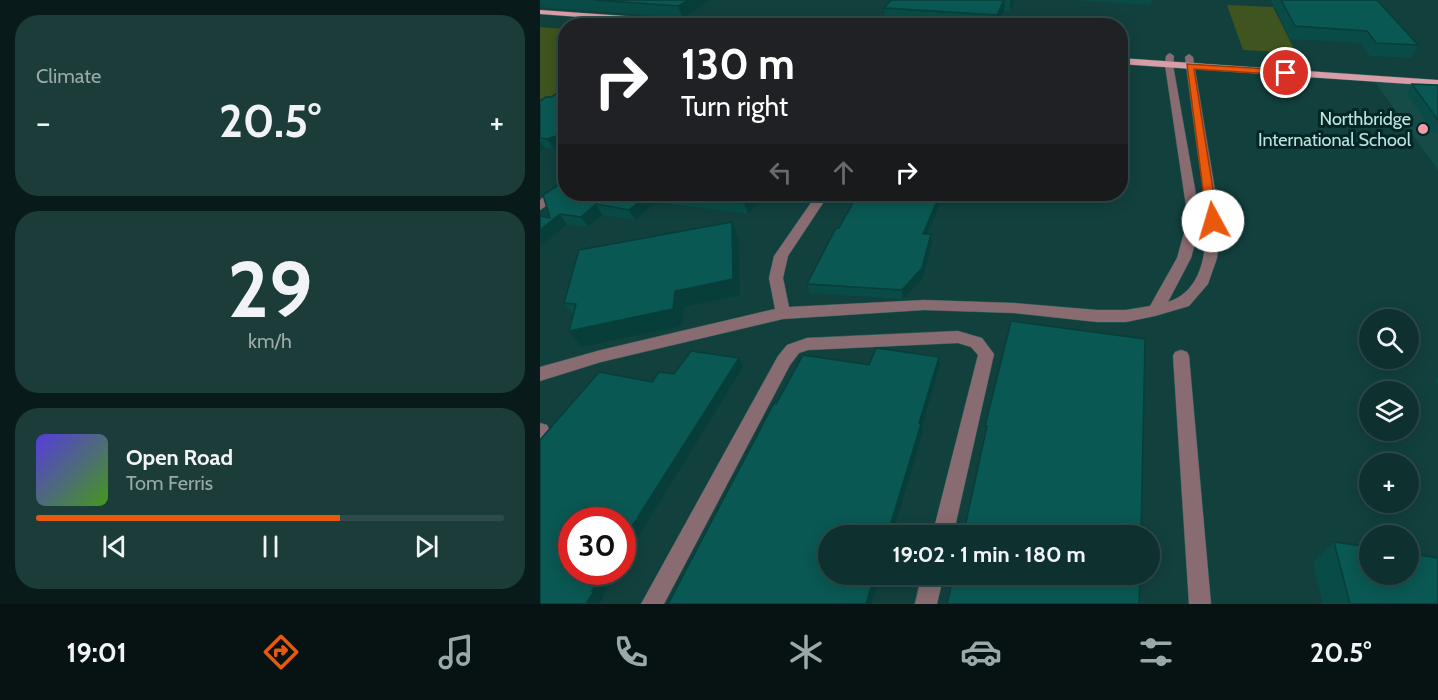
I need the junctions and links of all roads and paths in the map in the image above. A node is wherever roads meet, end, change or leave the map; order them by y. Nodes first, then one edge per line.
1 (540, 12) edge
2 (625, 18) edge
3 (540, 20) edge
4 (558, 21) edge
5 (1128, 54) edge
6 (1170, 60) junction
7 (1128, 61) edge
8 (1190, 62) junction
9 (1438, 74) edge
10 (1438, 83) edge
11 (558, 192) edge
12 (818, 201) edge
13 (540, 206) edge
14 (1155, 311) junction
15 (783, 313) junction
16 (1181, 356) dead end
17 (540, 374) edge
18 (945, 525) edge
19 (930, 585) edge
20 (652, 604) edge
21 (926, 604) edge
22 (1200, 604) edge

1 - 2 main road
3 - 4 main road
5 - 6 main road
6 - 7 main road
6 - 8 main road
6 - 14 street
8 - 9 main road
8 - 10 main road
8 - 14 street
11 - 13 street
12 - 15 street
14 - 15 street
15 - 17 street
16 - 22 street
18 - 20 street
19 - 21 street

